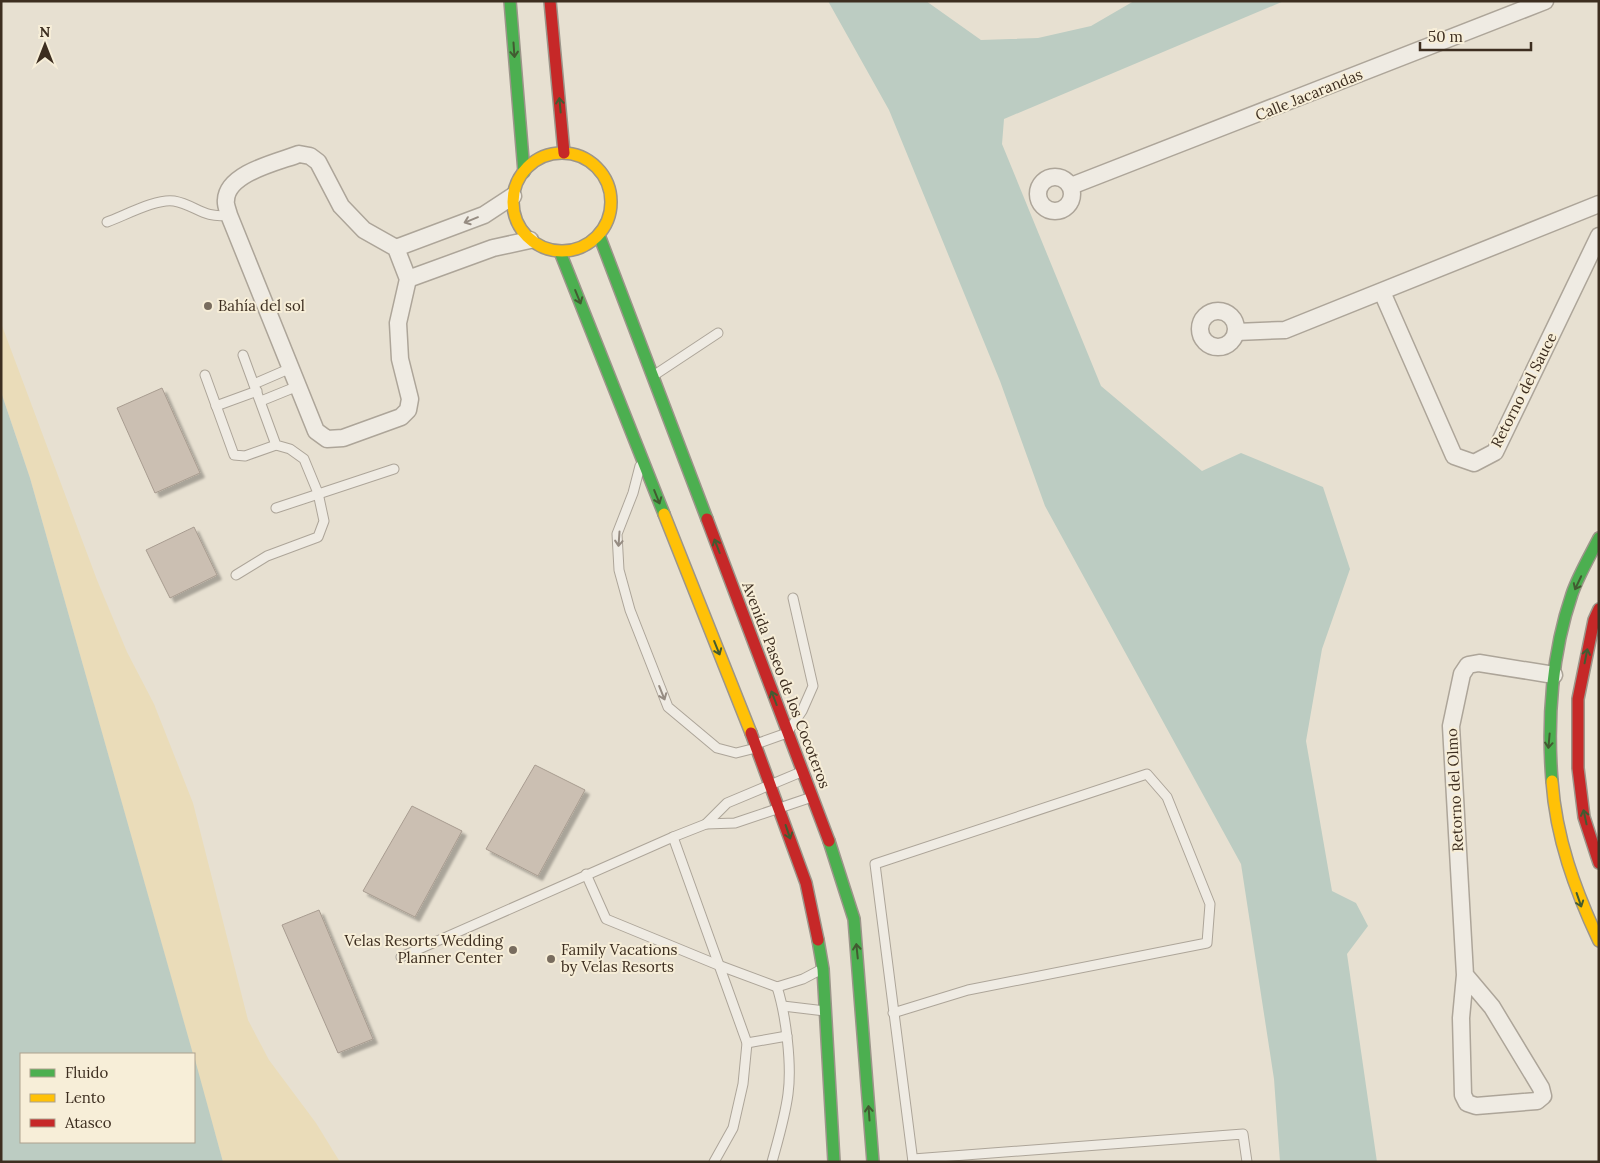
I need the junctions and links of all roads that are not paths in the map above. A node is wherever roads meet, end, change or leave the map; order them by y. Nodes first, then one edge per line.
1 (510, 1) edge
2 (550, 1) edge
3 (1544, 1) edge
4 (564, 153) junction
5 (524, 172) junction
6 (1072, 186) dead end
7 (513, 196) junction
8 (1599, 204) edge
9 (229, 215) junction
10 (107, 222) dead end
11 (600, 235) junction
12 (1599, 236) edge
13 (530, 240) junction
14 (396, 248) junction
15 (560, 252) junction
16 (408, 279) junction
17 (1382, 292) junction
18 (1236, 332) dead end
19 (718, 333) dead end
20 (243, 354) dead end
21 (291, 368) junction
22 (205, 375) dead end
23 (652, 376) junction
24 (298, 386) junction
25 (256, 388) junction
26 (261, 401) junction
27 (216, 406) junction
28 (276, 445) junction
29 (642, 459) junction
30 (394, 469) dead end
31 (318, 494) junction
32 (276, 508) dead end
33 (1599, 538) edge
34 (236, 575) dead end
35 (793, 598) dead end
36 (1599, 609) edge
37 (1554, 675) junction
38 (787, 733) junction
39 (756, 746) junction
40 (802, 771) junction
41 (770, 783) junction
42 (812, 797) junction
43 (780, 809) junction
44 (706, 824) junction
45 (673, 837) junction
46 (1599, 863) edge
47 (586, 874) junction
48 (1599, 941) edge
49 (401, 957) dead end
50 (718, 965) junction
51 (823, 969) junction
52 (1465, 975) junction
53 (778, 987) junction
54 (783, 1006) junction
55 (825, 1011) junction
56 (893, 1013) junction
57 (787, 1036) junction
58 (747, 1043) junction
59 (913, 1160) edge
60 (714, 1162) edge
61 (772, 1162) edge
62 (834, 1162) edge
63 (873, 1162) edge
64 (1247, 1162) edge

1 -> 5 street
4 -> 2 street
3 - 6 street, Calle Jacarandas
4 - 5 street
4 - 11 street
5 - 7 street
7 - 13 street
7 -> 14 street
8 - 17 street
9 - 10 lane
9 - 14 street
9 - 21 street
11 - 15 street
11 - 23 street, Avenida Paseo de los Cocoteros
12 - 17 street, Retorno del Sauce
13 - 15 street
13 - 16 street
14 - 16 street
15 -> 29 street
16 - 24 street
17 - 18 street
19 - 23 lane
20 - 25 lane
21 - 24 street
21 - 25 lane
22 - 27 lane
38 -> 23 street, Avenida Paseo de los Cocoteros
24 - 26 lane
25 - 26 lane
25 - 27 lane
26 - 28 lane
27 - 28 lane
28 - 31 lane
29 -> 39 street
29 -> 39 lane
30 - 31 lane
31 - 32 lane
31 - 34 lane
33 -> 37 street
35 - 38 lane
46 -> 36 street
37 -> 48 street
37 - 52 street, Retorno del Olmo
38 - 39 lane
38 - 40 street, Avenida Paseo de los Cocoteros
39 - 41 street
40 - 41 lane
40 - 42 street, Avenida Paseo de los Cocoteros
41 - 43 street
41 - 44 lane
42 - 43 lane
63 -> 42 street, Avenida Paseo de los Cocoteros
43 - 44 lane
43 -> 51 street
44 - 45 lane
45 - 47 lane
45 - 50 lane
47 - 49 lane
47 - 50 lane
50 - 53 lane
50 - 58 lane
51 - 53 lane
51 - 55 street
52 - 52 street, Retorno del Olmo
53 - 54 lane
54 - 55 lane
54 - 57 lane
55 - 62 street
56 - 56 lane
56 - 59 lane
57 - 58 lane
57 - 61 lane
58 - 60 lane
59 - 64 lane

